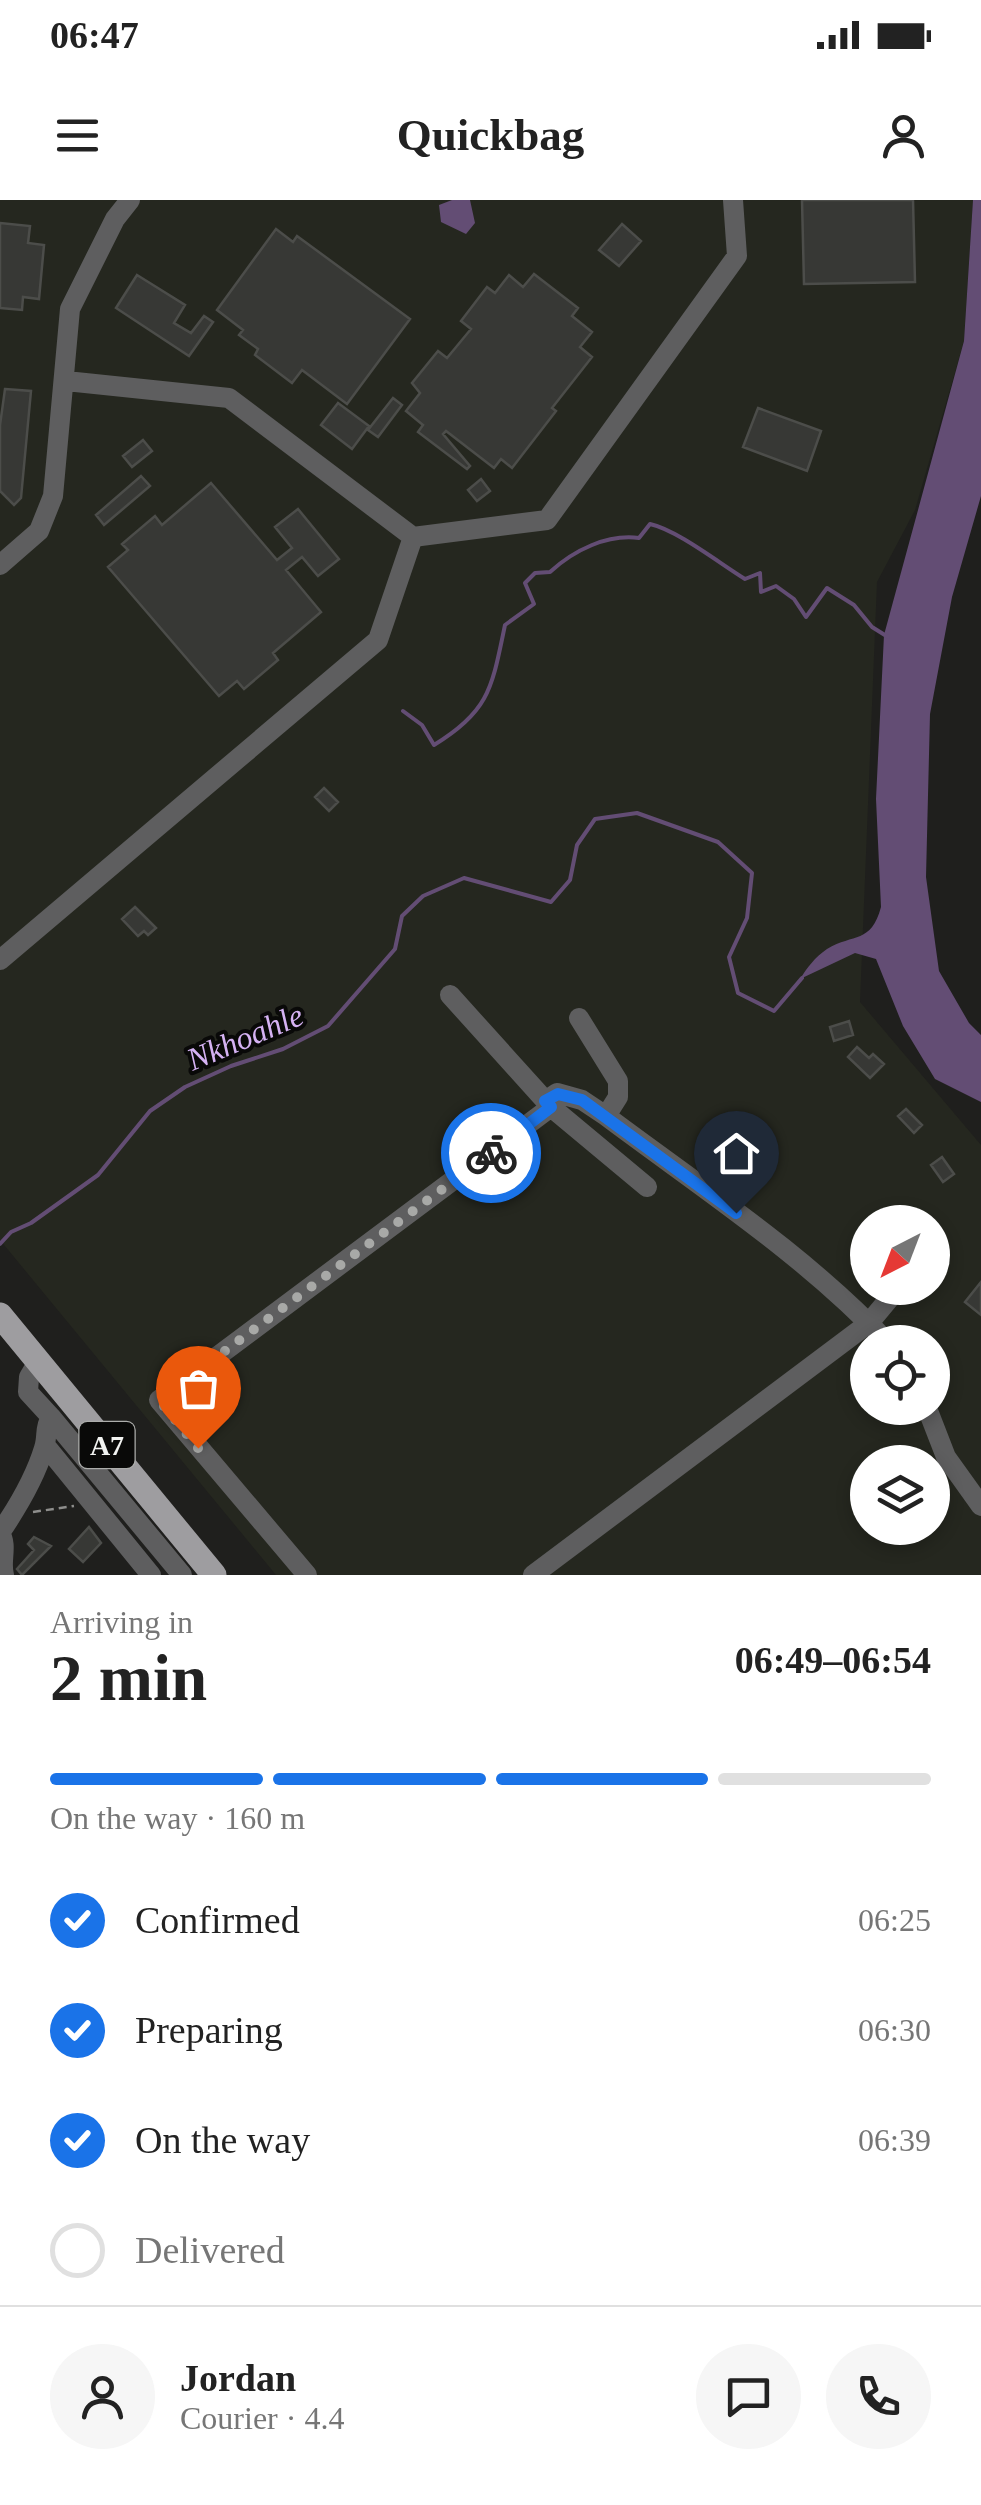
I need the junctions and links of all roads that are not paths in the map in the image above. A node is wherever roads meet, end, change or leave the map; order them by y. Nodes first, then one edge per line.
1 (130, 200) edge
2 (733, 200) edge
3 (66, 381) junction
4 (413, 537) junction
5 (0, 565) edge
6 (0, 960) edge
7 (450, 996) dead end
8 (579, 1018) dead end
9 (548, 1104) junction
10 (606, 1116) junction
11 (648, 1188) dead end
12 (884, 1305) edge
13 (0, 1315) edge
14 (869, 1323) junction
15 (39, 1360) junction
16 (51, 1417) junction
17 (934, 1425) edge
18 (46, 1445) junction
19 (981, 1506) edge
20 (0, 1534) edge
21 (4, 1575) edge
22 (151, 1575) edge
23 (182, 1575) edge
24 (214, 1575) edge
25 (307, 1575) edge
26 (533, 1575) edge

1 - 3 street
2 - 4 street
3 - 4 street
3 - 5 street
4 - 6 street
7 - 9 street
8 - 10 street
9 - 10 street
9 - 11 street
9 - 25 street
10 - 14 street
12 - 14 street
13 - 15 main road, A7
14 - 26 street
15 - 16 street
15 - 24 main road, A7
16 - 18 street
16 - 23 street
17 - 19 street
18 - 20 street
18 - 22 street
20 - 21 street

